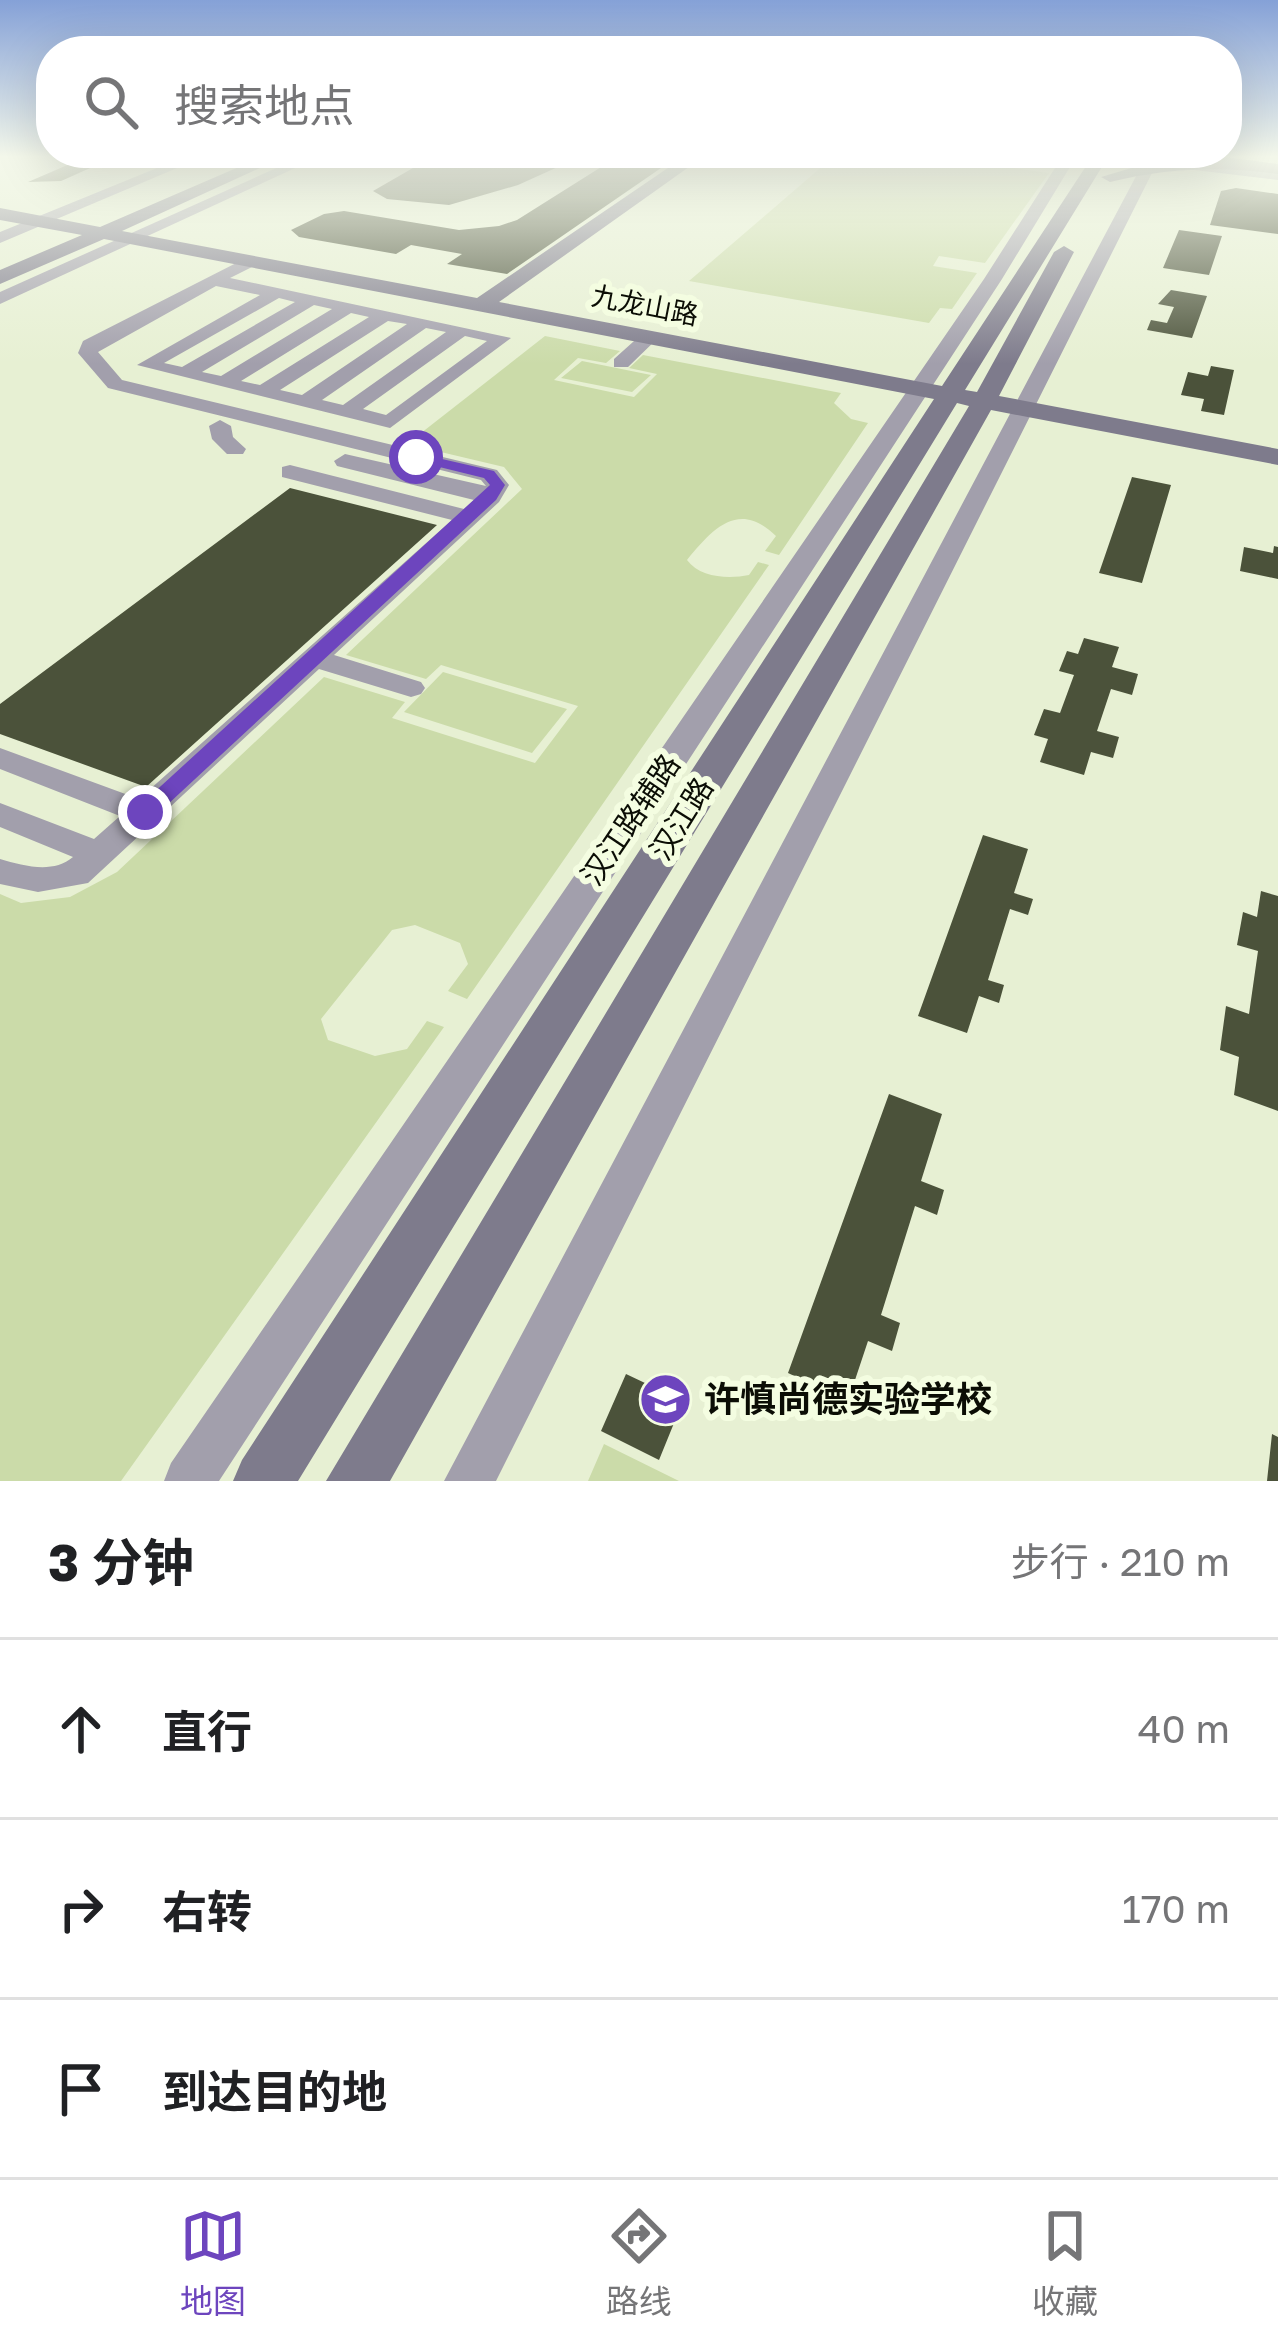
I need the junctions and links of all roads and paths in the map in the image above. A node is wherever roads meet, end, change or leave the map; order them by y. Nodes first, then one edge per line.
1 (29, 226) edge
2 (60, 226) edge
3 (120, 226) edge
4 (159, 226) edge
5 (595, 226) edge
6 (1077, 226) edge
7 (1077, 226) edge
8 (65, 227) junction
9 (102, 234) junction
10 (0, 238) edge
11 (130, 239) junction
12 (0, 255) edge
13 (244, 273) junction
14 (0, 278) edge
15 (276, 293) junction
16 (0, 299) edge
17 (310, 300) junction
18 (481, 305) junction
19 (348, 307) junction
20 (384, 315) junction
21 (423, 322) junction
22 (460, 330) junction
23 (104, 338) junction
24 (650, 338) junction
25 (131, 344) junction
26 (169, 352) junction
27 (621, 363) dead end
28 (184, 374) junction
29 (224, 383) junction
30 (262, 392) junction
31 (968, 398) junction
32 (304, 402) junction
33 (346, 412) junction
34 (416, 457) junction
35 (1278, 457) edge
36 (336, 459) dead end
37 (290, 472) dead end
38 (395, 474) junction
39 (371, 492) junction
40 (490, 497) junction
41 (469, 517) junction
42 (314, 658) junction
43 (411, 688) dead end
44 (13, 763) edge
45 (0, 790) edge
46 (145, 812) junction
47 (0, 814) edge
48 (99, 854) junction
49 (0, 872) edge
50 (188, 1481) edge
51 (263, 1481) edge
52 (356, 1481) edge
53 (469, 1481) edge

1 - 10 street
2 - 8 street, 九龙山路
3 - 9 street
4 - 11 street
5 - 18 street
6 - 31 street, 汉江路
7 - 31 street, 汉江路辅路
8 - 9 street, 九龙山路
8 - 12 street
9 - 11 street, 九龙山路
9 - 14 street
11 - 13 street, 九龙山路
11 - 16 street
13 - 15 street
13 - 18 street, 九龙山路
13 - 23 street
13 - 25 street
15 - 17 street
15 - 26 street
17 - 19 street
17 - 28 street
18 - 24 street, 九龙山路
19 - 20 street
19 - 29 street
20 - 21 street
20 - 30 street
21 - 22 street
21 - 32 street
22 - 33 street
22 - 33 street
23 - 25 street
23 - 34 street
24 - 27 street
24 - 31 street, 九龙山路
25 - 26 street
26 - 28 street
28 - 29 street
29 - 30 street
30 - 32 street
31 - 35 street, 九龙山路
31 - 50 street, 汉江路辅路
31 - 51 street, 汉江路
31 - 52 street, 汉江路
31 - 53 street, 汉江路辅路
32 - 33 street
34 - 38 street
34 - 40 street
36 - 38 street
37 - 39 street
38 - 39 street
38 - 40 street
39 - 41 street
40 - 41 street
41 - 42 street
42 - 43 street
42 - 46 street
44 - 45 street
44 - 46 street
46 - 48 street
47 - 48 street
48 - 49 street

